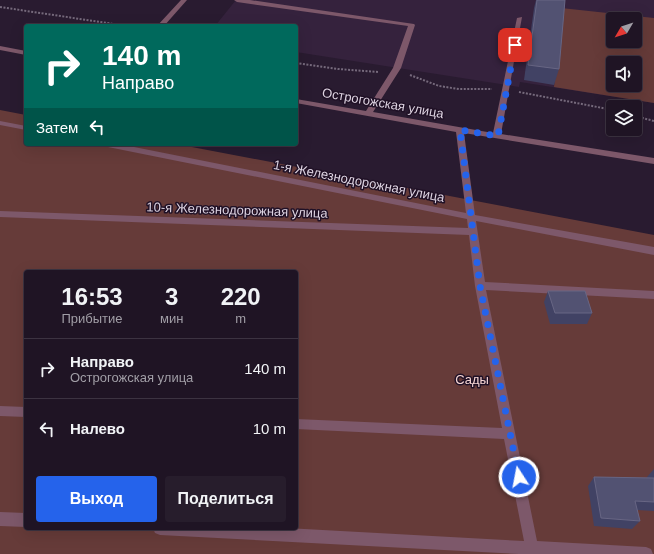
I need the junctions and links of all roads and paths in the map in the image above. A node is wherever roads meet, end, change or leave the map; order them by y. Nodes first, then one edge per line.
1 (184, 0) edge
2 (237, 0) edge
3 (0, 7) edge
4 (520, 18) dead end
5 (114, 24) edge
6 (162, 24) edge
7 (0, 48) edge
8 (24, 53) edge
9 (298, 63) edge
10 (393, 74) junction
11 (505, 89) junction
12 (298, 101) edge
13 (606, 109) edge
14 (368, 114) junction
15 (642, 118) edge
16 (654, 121) edge
17 (0, 123) edge
18 (24, 128) edge
19 (460, 130) junction
20 (498, 136) junction
21 (116, 146) edge
22 (654, 161) edge
23 (0, 214) edge
24 (471, 217) junction
25 (473, 232) junction
26 (654, 251) edge
27 (480, 286) junction
28 (654, 295) edge
29 (0, 411) edge
30 (24, 412) edge
31 (298, 424) edge
32 (510, 434) junction
33 (0, 519) edge
34 (24, 520) edge
35 (191, 530) edge
36 (533, 552) edge
37 (646, 554) edge

1 - 6 street
2 - 10 street
3 - 5 path
4 - 11 street
7 - 8 street
9 - 10 path
10 - 11 path
10 - 14 street
11 - 13 path
11 - 20 street
12 - 14 street, Острогожская улица
14 - 19 street, Острогожская улица
15 - 16 path
17 - 18 street
19 - 20 street, Острогожская улица
19 - 24 street
20 - 22 street, Острогожская улица
21 - 24 street, 1-я Железнодорожная улица
23 - 25 street, 10-я Железнодорожная улица
24 - 25 street
24 - 26 street, 1-я Железнодорожная улица
25 - 27 street
27 - 28 street
27 - 32 street
29 - 30 street
31 - 32 street
32 - 36 street
33 - 34 street
35 - 36 street
36 - 37 street

